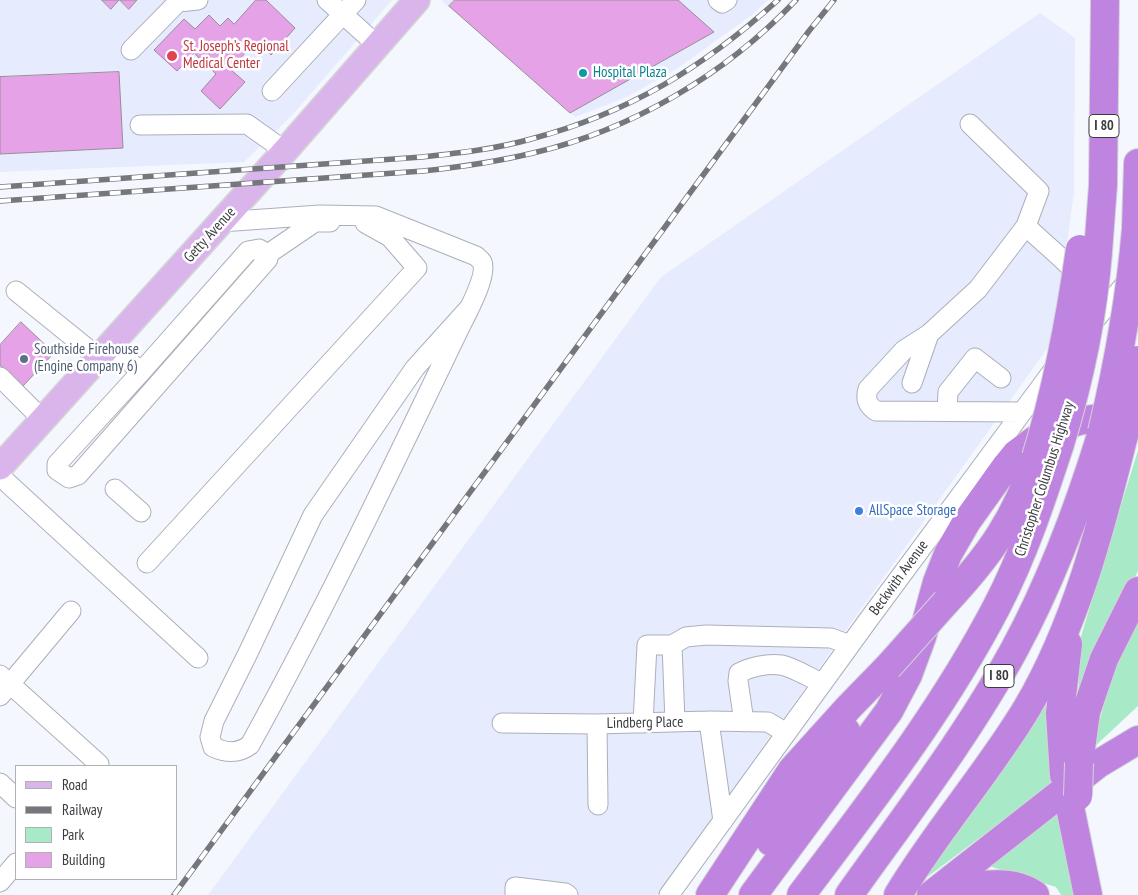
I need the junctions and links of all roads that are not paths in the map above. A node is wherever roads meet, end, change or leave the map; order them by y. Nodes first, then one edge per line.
1 (198, 0) edge
2 (327, 0) edge
3 (356, 0) edge
4 (417, 0) edge
5 (718, 0) edge
6 (727, 0) edge
7 (1104, 0) edge
8 (343, 15) junction
9 (377, 46) junction
10 (130, 50) dead end
11 (272, 91) dead end
12 (970, 124) dead end
13 (140, 125) dead end
14 (285, 151) junction
15 (1138, 163) edge
16 (221, 222) junction
17 (1026, 226) junction
18 (1089, 251) junction
19 (268, 254) junction
20 (1138, 268) edge
21 (16, 291) dead end
22 (470, 307) junction
23 (1105, 308) junction
24 (1138, 324) edge
25 (929, 334) junction
26 (1075, 344) junction
27 (109, 346) junction
28 (1138, 360) edge
29 (144, 368) junction
30 (0, 377) edge
31 (1001, 378) dead end
32 (160, 383) junction
33 (912, 383) dead end
34 (947, 411) junction
35 (1022, 412) junction
36 (1129, 417) edge
37 (42, 420) junction
38 (0, 468) edge
39 (0, 476) edge
40 (116, 490) dead end
41 (141, 512) dead end
42 (147, 563) dead end
43 (1138, 591) edge
44 (1076, 600) junction
45 (71, 611) dead end
46 (850, 644) junction
47 (672, 645) junction
48 (198, 658) dead end
49 (888, 667) junction
50 (822, 683) junction
51 (3, 685) edge
52 (709, 721) junction
53 (675, 722) junction
54 (744, 722) junction
55 (502, 723) dead end
56 (643, 723) junction
57 (597, 724) junction
58 (784, 734) junction
59 (1137, 735) edge
60 (98, 765) edge
61 (1077, 780) junction
62 (0, 783) edge
63 (15, 797) edge
64 (598, 805) dead end
65 (723, 821) junction
66 (15, 864) edge
67 (0, 882) edge
68 (515, 895) edge
69 (568, 895) edge
70 (669, 895) edge
71 (710, 895) edge
72 (736, 895) edge
73 (753, 895) edge
74 (801, 895) edge
75 (849, 895) edge
76 (898, 895) edge
77 (933, 895) edge
78 (1035, 895) edge
79 (1088, 895) edge

1 - 10 street
2 - 8 street
3 - 8 street
4 - 9 main road, Getty Avenue
5 - 6 street
7 - 18 highway, Christopher Columbus Highway / I 80
8 - 9 street
8 - 11 street
9 - 14 main road, Getty Avenue
12 - 17 street
13 - 14 street
14 - 16 main road, Getty Avenue
15 - 36 highway, I 80, bridge
16 - 22 street
16 - 27 main road, Getty Avenue
17 - 23 street
17 - 25 street
18 - 49 highway, bridge
18 - 74 highway, Christopher Columbus Highway / I 80, bridge
19 - 29 street
19 - 32 street
19 - 42 street
20 - 23 street, Beckwith Avenue
21 - 27 street
22 - 22 street
23 - 26 street, Beckwith Avenue
24 - 26 street
25 - 33 street
25 - 34 street
26 - 35 street, Beckwith Avenue
27 - 29 street
27 - 37 main road, Getty Avenue
28 - 36 highway, bridge
29 - 32 street
29 - 32 street
30 - 37 street
31 - 34 street
34 - 35 street
35 - 46 street, Beckwith Avenue
36 - 44 highway
36 - 73 highway
36 - 75 highway, I 80
37 - 38 main road, Getty Avenue
39 - 48 street
40 - 41 street
43 - 61 highway
44 - 61 highway
44 - 76 highway
45 - 51 street
46 - 47 street
46 - 50 street, Beckwith Avenue
47 - 53 street
47 - 56 street
49 - 71 highway
49 - 72 highway
50 - 54 street
50 - 58 street, Beckwith Avenue
51 - 60 street
52 - 53 street, Lindberg Place
52 - 54 street, Lindberg Place
52 - 65 street
53 - 56 street, Lindberg Place
54 - 58 street, Lindberg Place
55 - 57 street, Lindberg Place
56 - 57 street, Lindberg Place
57 - 64 street
58 - 65 street, Beckwith Avenue
59 - 61 highway
61 - 77 highway
61 - 79 highway
62 - 63 street
65 - 70 street, Beckwith Avenue
66 - 67 street
68 - 69 street
77 - 78 highway

